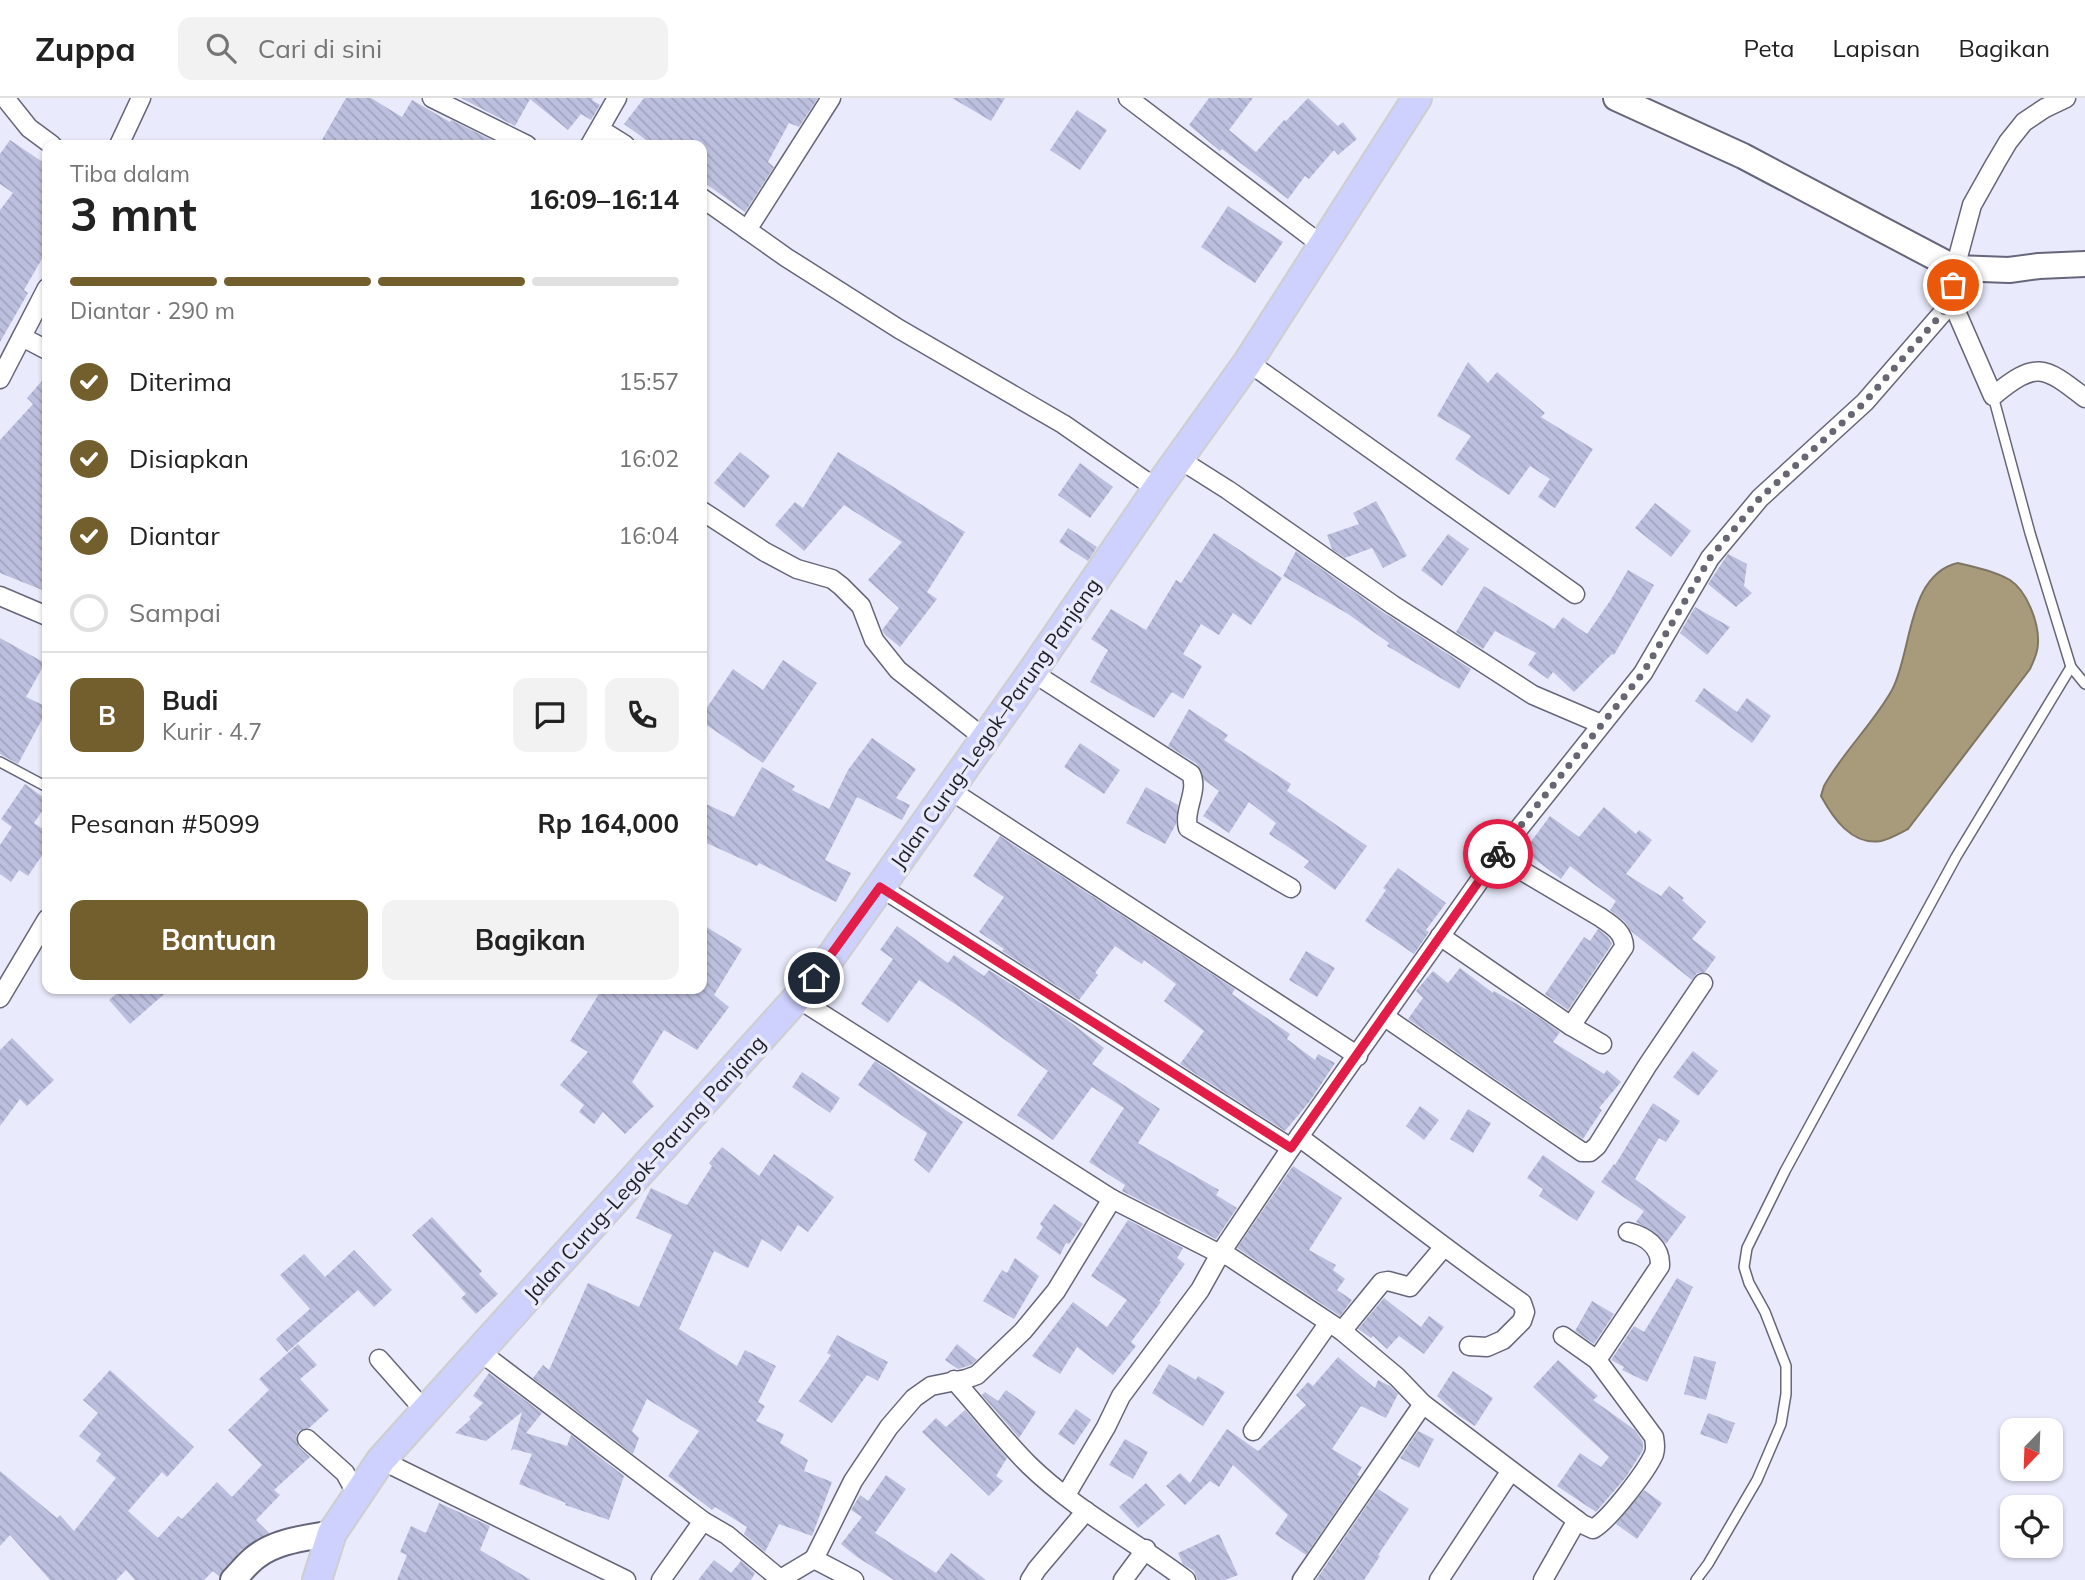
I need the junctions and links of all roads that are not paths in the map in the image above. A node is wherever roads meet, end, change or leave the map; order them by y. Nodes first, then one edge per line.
1 (5, 98) edge
2 (141, 98) edge
3 (432, 98) edge
4 (617, 98) edge
5 (831, 98) edge
6 (1128, 98) edge
7 (1417, 98) edge
8 (1616, 98) edge
9 (2066, 98) edge
10 (601, 130) junction
11 (45, 140) edge
12 (121, 140) edge
13 (517, 140) edge
14 (594, 140) edge
15 (617, 140) edge
16 (707, 202) edge
17 (747, 230) junction
18 (1323, 246) junction
19 (2085, 264) edge
20 (1955, 268) junction
21 (42, 298) edge
22 (1952, 302) junction
23 (22, 337) junction
24 (42, 347) edge
25 (1248, 362) junction
26 (0, 379) edge
27 (1993, 396) junction
28 (2085, 398) edge
29 (1179, 458) junction
30 (1157, 489) junction
31 (707, 514) edge
32 (1575, 594) dead end
33 (0, 596) edge
34 (42, 614) edge
35 (2071, 667) junction
36 (1032, 672) junction
37 (2085, 684) edge
38 (1601, 724) junction
39 (984, 738) junction
40 (0, 762) edge
41 (42, 784) edge
42 (950, 790) junction
43 (1497, 856) junction
44 (880, 887) junction
45 (1291, 888) dead end
46 (42, 927) edge
47 (1440, 936) junction
48 (1703, 983) dead end
49 (0, 998) edge
50 (797, 998) junction
51 (1385, 1017) junction
52 (1571, 1026) junction
53 (1602, 1044) dead end
54 (1358, 1056) junction
55 (1295, 1142) junction
56 (1112, 1199) junction
57 (1628, 1232) dead end
58 (1443, 1248) junction
59 (1220, 1254) junction
60 (1335, 1327) junction
61 (1563, 1336) dead end
62 (1469, 1346) dead end
63 (479, 1351) junction
64 (379, 1359) dead end
65 (1597, 1360) junction
66 (954, 1380) junction
67 (1423, 1404) junction
68 (425, 1411) junction
69 (1253, 1431) dead end
70 (307, 1439) dead end
71 (381, 1460) junction
72 (1510, 1472) junction
73 (357, 1495) junction
74 (1066, 1495) junction
75 (1086, 1511) junction
76 (1577, 1520) junction
77 (703, 1521) junction
78 (332, 1534) junction
79 (1146, 1549) junction
80 (814, 1559) junction
81 (779, 1579) edge
82 (233, 1580) edge
83 (317, 1580) edge
84 (626, 1580) edge
85 (661, 1580) edge
86 (854, 1580) edge
87 (1030, 1580) edge
88 (1124, 1580) edge
89 (1186, 1580) edge
90 (1302, 1580) edge
91 (1439, 1580) edge
92 (1544, 1580) edge
93 (1696, 1580) edge

1 - 11 street
2 - 12 street
3 - 13 street
4 - 10 street
5 - 17 street
6 - 18 street
7 - 18 main road, Jalan Curug–Legok–Parung Panjang
8 - 20 street
9 - 20 street
10 - 14 street
10 - 15 street
16 - 17 street
17 - 30 street
18 - 25 main road, Jalan Curug–Legok–Parung Panjang
19 - 20 street
20 - 22 street
21 - 23 street
22 - 27 street
22 - 38 street
23 - 24 street
23 - 26 street
25 - 29 main road, Jalan Curug–Legok–Parung Panjang
25 - 32 street
27 - 28 street
27 - 35 lane
29 - 30 main road, Jalan Curug–Legok–Parung Panjang
29 - 38 street
30 - 36 main road, Jalan Curug–Legok–Parung Panjang
31 - 39 street
33 - 34 street
35 - 37 lane
35 - 93 lane
36 - 39 main road, Jalan Curug–Legok–Parung Panjang
36 - 45 street
38 - 43 street
39 - 42 main road, Jalan Curug–Legok–Parung Panjang
40 - 41 lane
42 - 44 main road, Jalan Curug–Legok–Parung Panjang
42 - 54 street
43 - 47 street
43 - 52 street
44 - 50 main road, Jalan Curug–Legok–Parung Panjang
44 - 55 street
46 - 49 street
47 - 51 street
47 - 52 street
48 - 51 street
50 - 56 street
50 - 63 main road, Jalan Curug–Legok–Parung Panjang
51 - 54 street
52 - 53 street
54 - 55 street
55 - 58 street
55 - 59 street
56 - 59 street
56 - 66 street
57 - 65 street
58 - 60 street
58 - 62 street
59 - 60 street
59 - 74 street
60 - 67 street
60 - 69 street
61 - 65 street
63 - 68 main road, Jalan Curug–Legok–Parung Panjang
63 - 77 street
64 - 68 street
65 - 76 street
66 - 74 street
66 - 80 street
67 - 72 street
67 - 90 street
68 - 71 main road, Jalan Curug–Legok–Parung Panjang
70 - 73 street
71 - 73 main road, Jalan Curug–Legok–Parung Panjang
71 - 84 street
72 - 76 street
72 - 91 street
73 - 78 main road, Jalan Curug–Legok–Parung Panjang
74 - 75 street
75 - 79 street
75 - 87 street
76 - 92 street
77 - 81 street
77 - 85 street
78 - 82 street
78 - 83 main road, Jalan Curug–Legok–Parung Panjang
79 - 88 street
79 - 89 street
80 - 81 street
80 - 86 street

